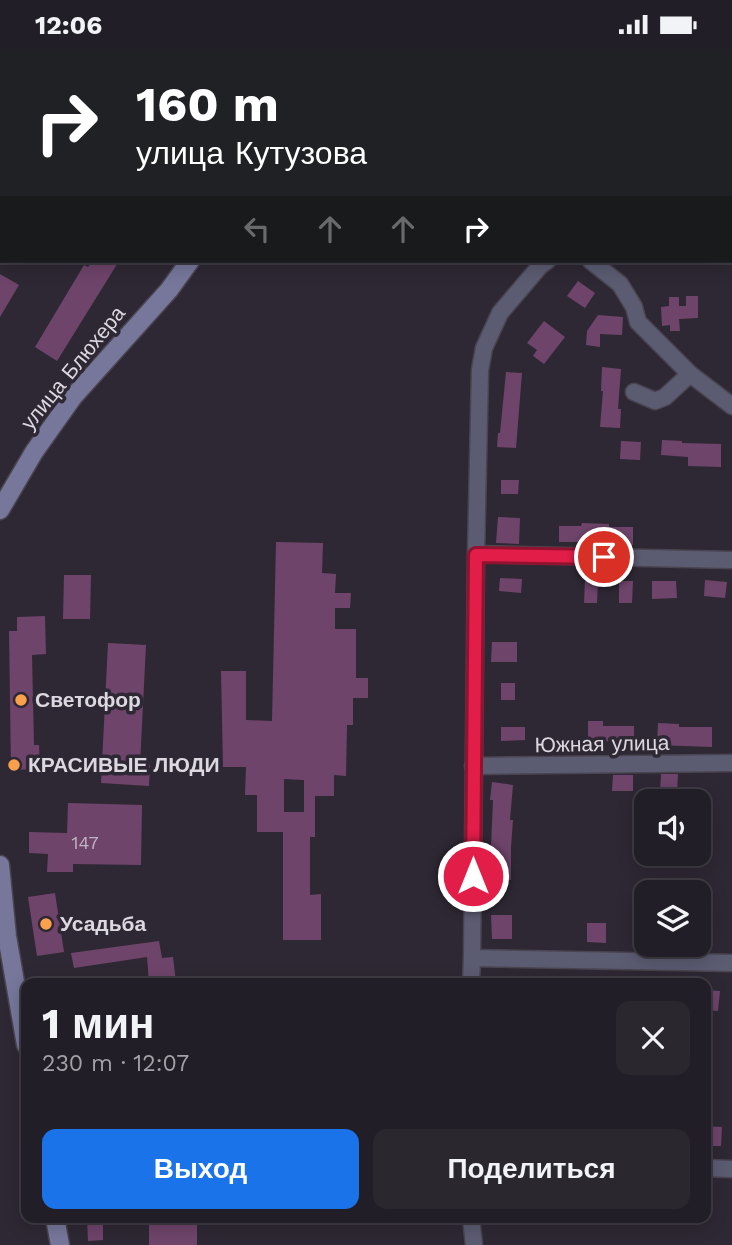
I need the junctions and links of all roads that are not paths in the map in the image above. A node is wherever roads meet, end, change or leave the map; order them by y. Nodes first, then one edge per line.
1 (189, 263) edge
2 (544, 263) edge
3 (594, 263) edge
4 (690, 374) junction
5 (634, 393) dead end
6 (732, 407) edge
7 (0, 510) edge
8 (476, 555) junction
9 (732, 560) edge
10 (732, 763) edge
11 (473, 766) junction
12 (0, 865) edge
13 (472, 958) junction
14 (732, 963) edge
15 (471, 978) edge
16 (21, 1016) edge
17 (711, 1168) edge
18 (732, 1168) edge
19 (56, 1223) edge
20 (472, 1223) edge
21 (60, 1245) edge
22 (474, 1245) edge

1 - 7 main road, улица Блюхера
2 - 8 street
3 - 4 street
4 - 5 street
4 - 6 street
8 - 9 street
8 - 11 street
10 - 11 street, Южная улица
11 - 13 street
12 - 16 main road
13 - 14 street
13 - 15 street
17 - 18 street
19 - 21 main road
20 - 22 street

